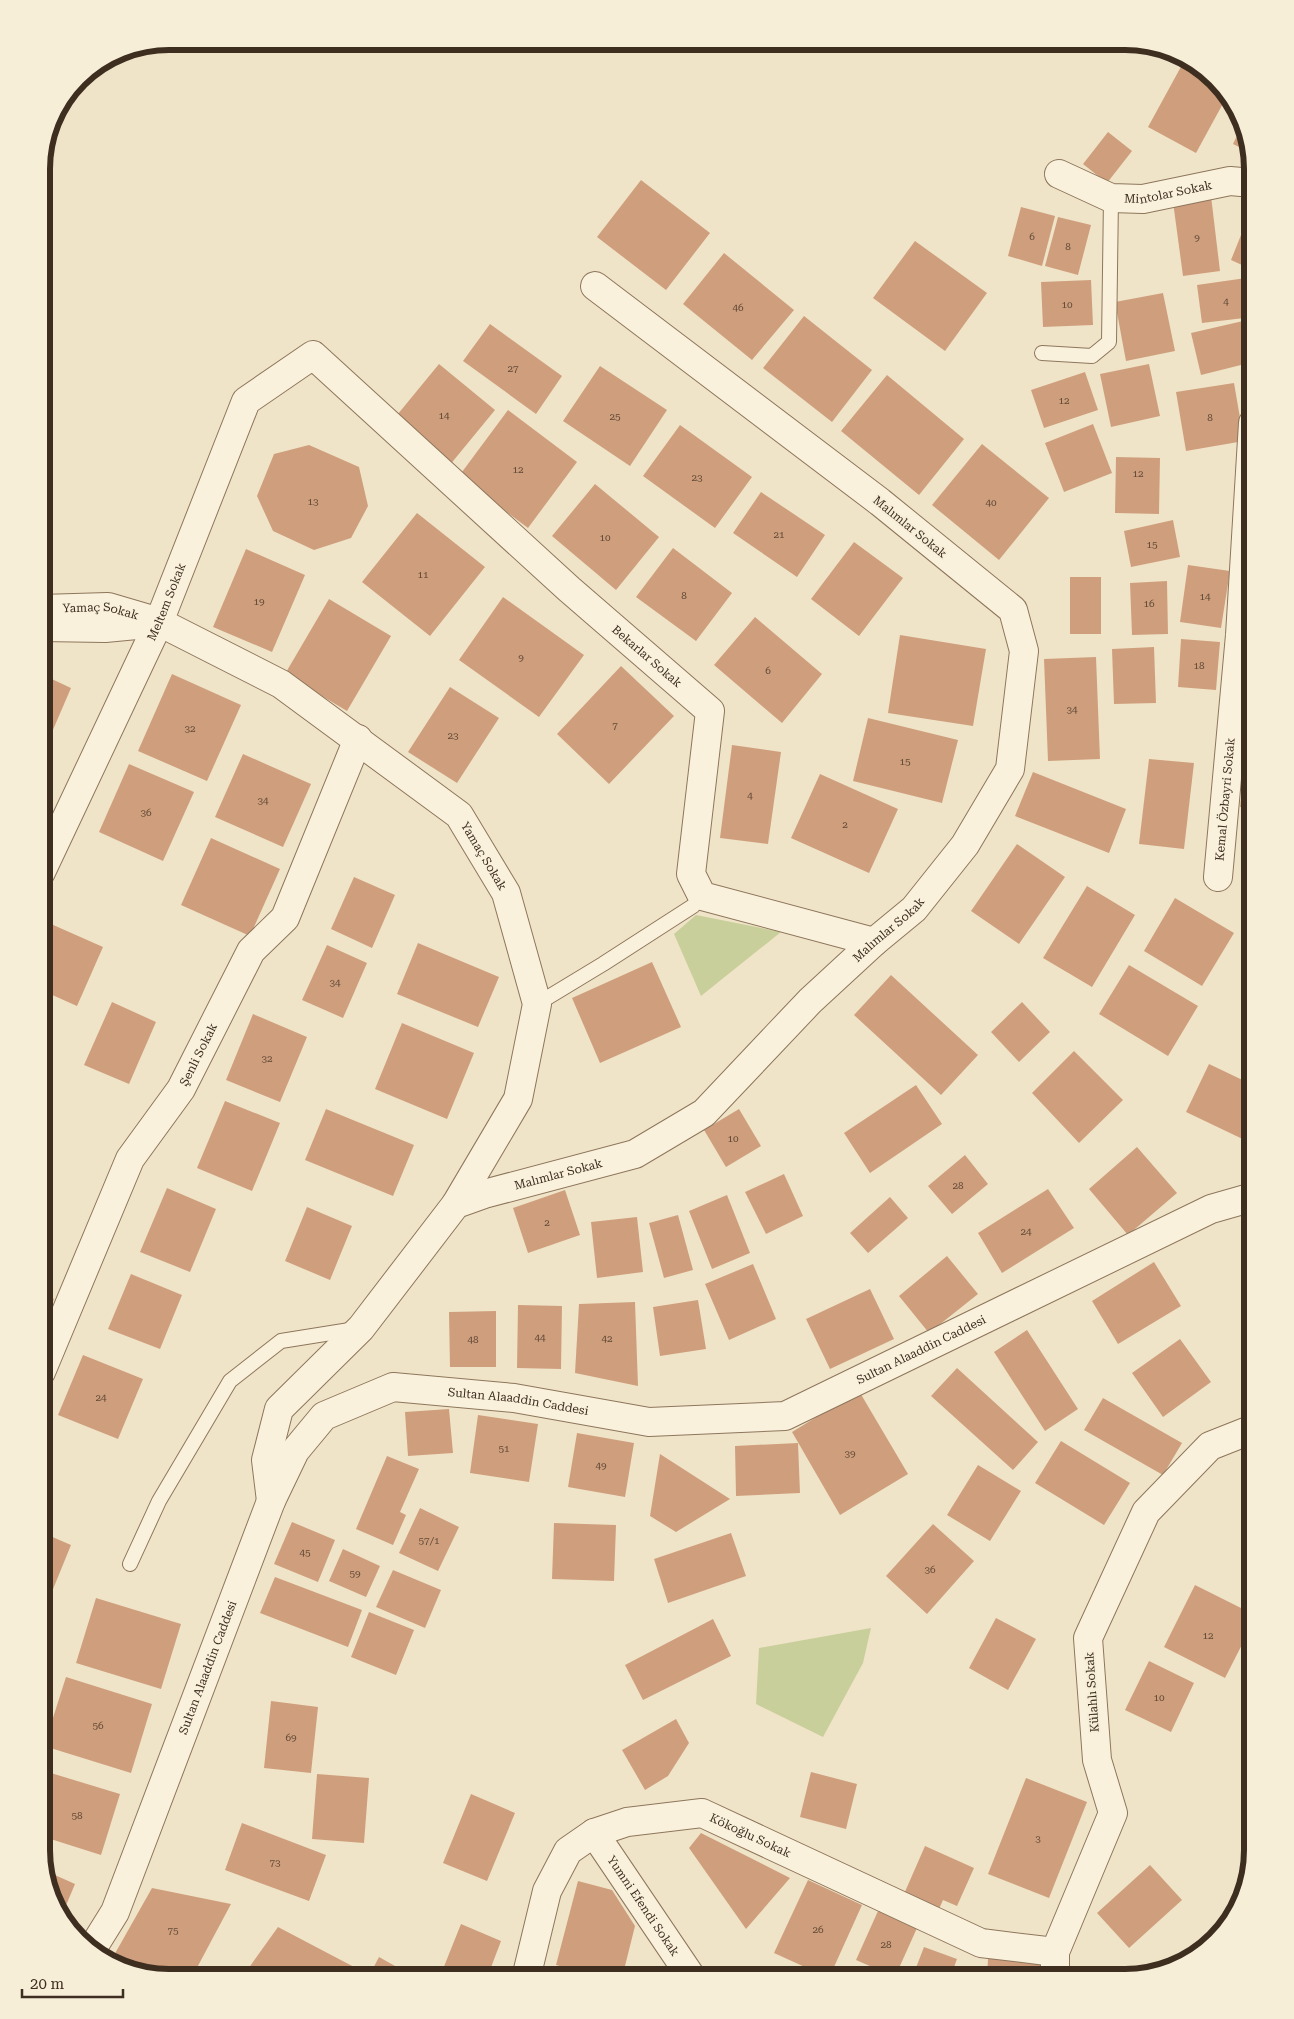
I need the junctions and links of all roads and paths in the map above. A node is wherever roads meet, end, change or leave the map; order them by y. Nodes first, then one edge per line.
1 (1059, 174) dead end
2 (1244, 182) edge
3 (1111, 198) junction
4 (595, 286) dead end
5 (1042, 353) dead end
6 (313, 355) joint
7 (1244, 570) edge
8 (50, 610) edge
9 (159, 622) junction
10 (50, 627) edge
11 (358, 739) junction
12 (50, 853) edge
13 (1218, 877) dead end
14 (702, 896) junction
15 (874, 942) junction
16 (537, 1004) junction
17 (1244, 1199) edge
18 (456, 1204) junction
19 (361, 1328) junction
20 (50, 1350) edge
21 (1244, 1433) edge
22 (271, 1501) junction
23 (130, 1564) dead end
24 (594, 1833) junction
25 (96, 1943) edge
26 (1055, 1965) edge
27 (528, 1969) edge
28 (686, 1969) edge

1 - 3 street, Mintolar Sokak
2 - 3 street, Mintolar Sokak
3 - 5 lane
4 - 15 street, Malımlar Sokak
6 - 9 street, Meltem Sokak
6 - 14 street, Bekarlar Sokak
7 - 13 street, Kemal Özbayri Sokak
8 - 9 street, Yamaç Sokak
9 - 10 street, Yamaç Sokak
9 - 11 street, Yamaç Sokak
9 - 12 street, Meltem Sokak
11 - 16 street, Yamaç Sokak
11 - 20 street, Şenli Sokak
14 - 15 street
14 - 16 lane
15 - 18 street, Malımlar Sokak
16 - 18 street, Yamaç Sokak
17 - 22 street, Sultan Alaaddin Caddesi
18 - 19 street
19 - 22 street
19 - 23 lane
21 - 26 street, Külahlı Sokak
22 - 25 street, Sultan Alaaddin Caddesi
24 - 26 street, Kökoğlu Sokak
24 - 27 street, Kökoğlu Sokak
24 - 28 street, Yumni Efendi Sokak

